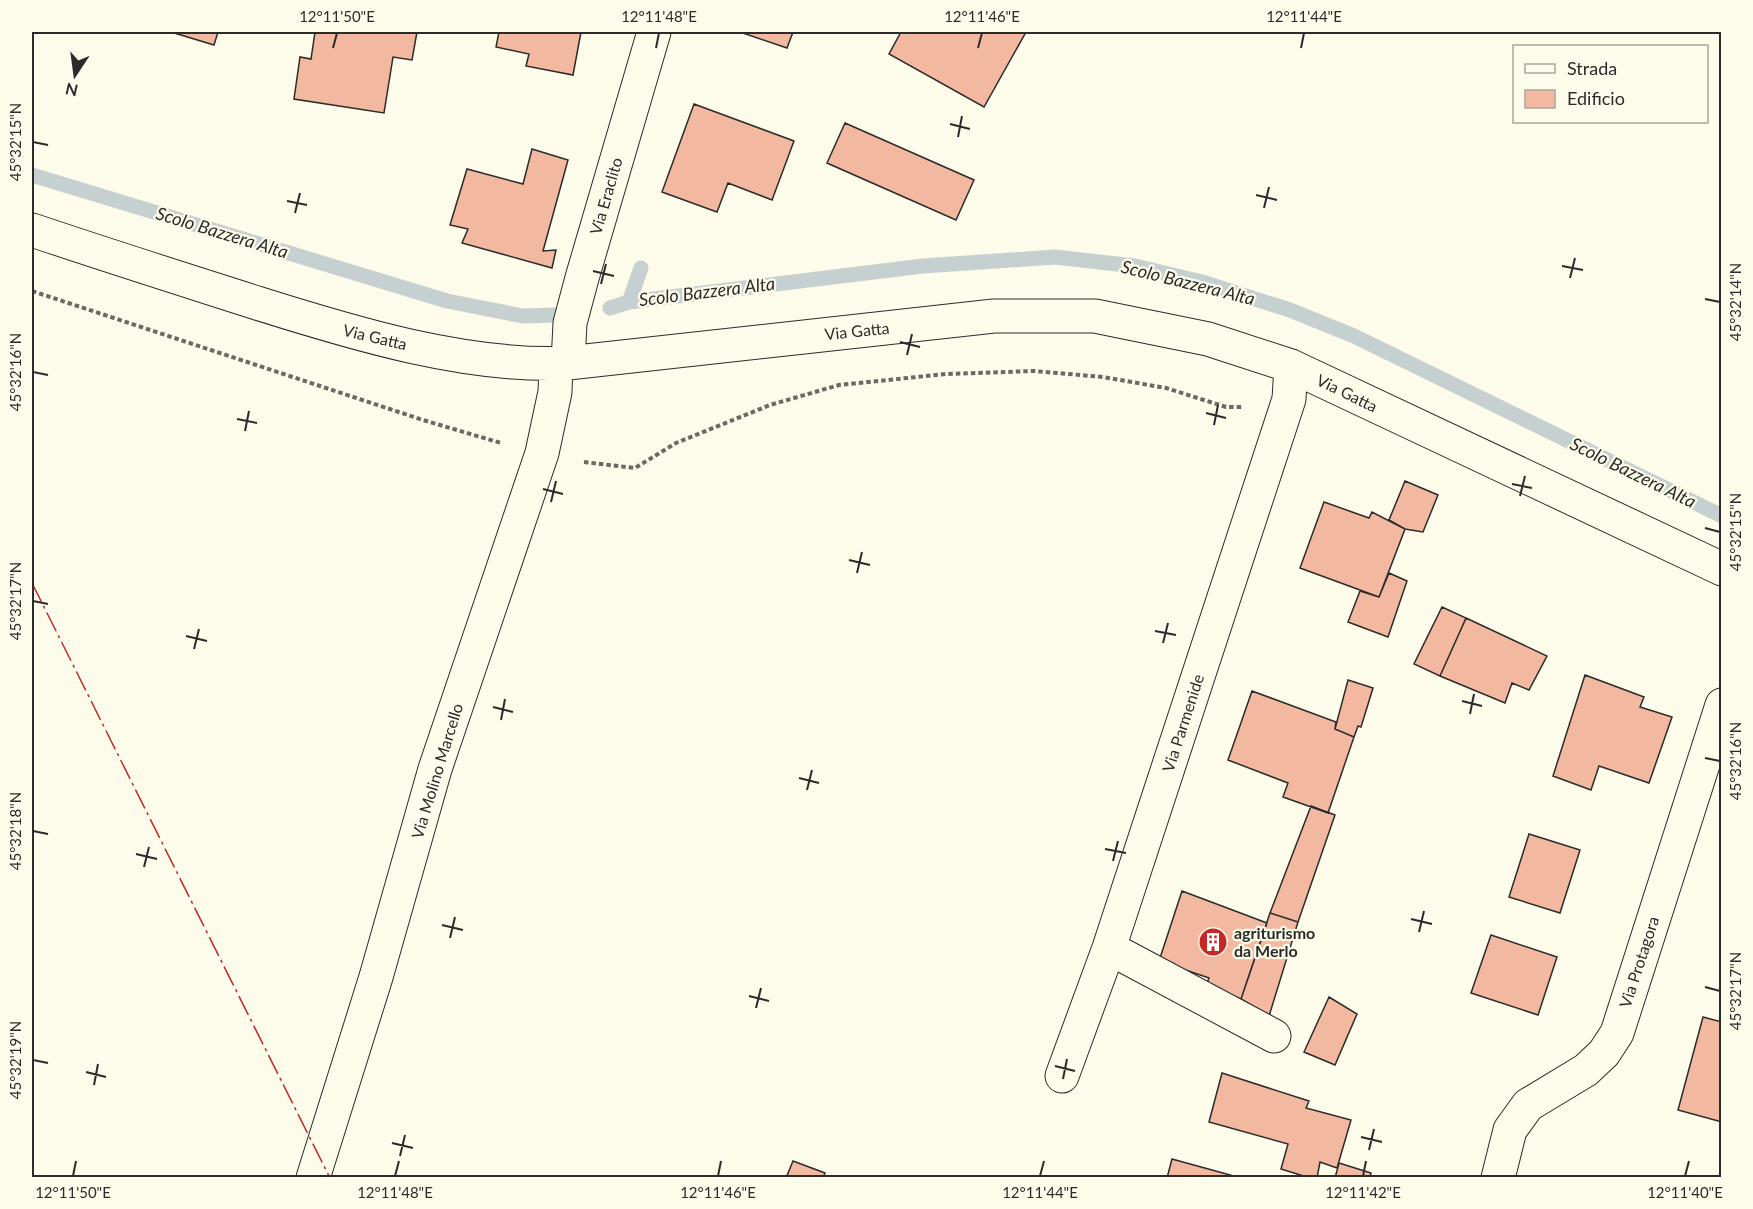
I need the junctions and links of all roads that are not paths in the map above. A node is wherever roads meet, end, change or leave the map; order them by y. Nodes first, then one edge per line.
1 (654, 32) edge
2 (32, 230) edge
3 (562, 363) junction
4 (1291, 366) junction
5 (1722, 569) edge
6 (1722, 705) edge
7 (1110, 948) junction
8 (1274, 1036) dead end
9 (1062, 1076) dead end
10 (313, 1178) edge
11 (1498, 1178) edge

1 - 3 street, Via Eraclito
2 - 3 street, Via Gatta
3 - 4 street, Via Gatta
3 - 10 street, Via Molino Marcello
4 - 5 street, Via Gatta
4 - 7 street, Via Parmenide
6 - 11 street, Via Protagora
7 - 8 street
7 - 9 street, Via Parmenide

